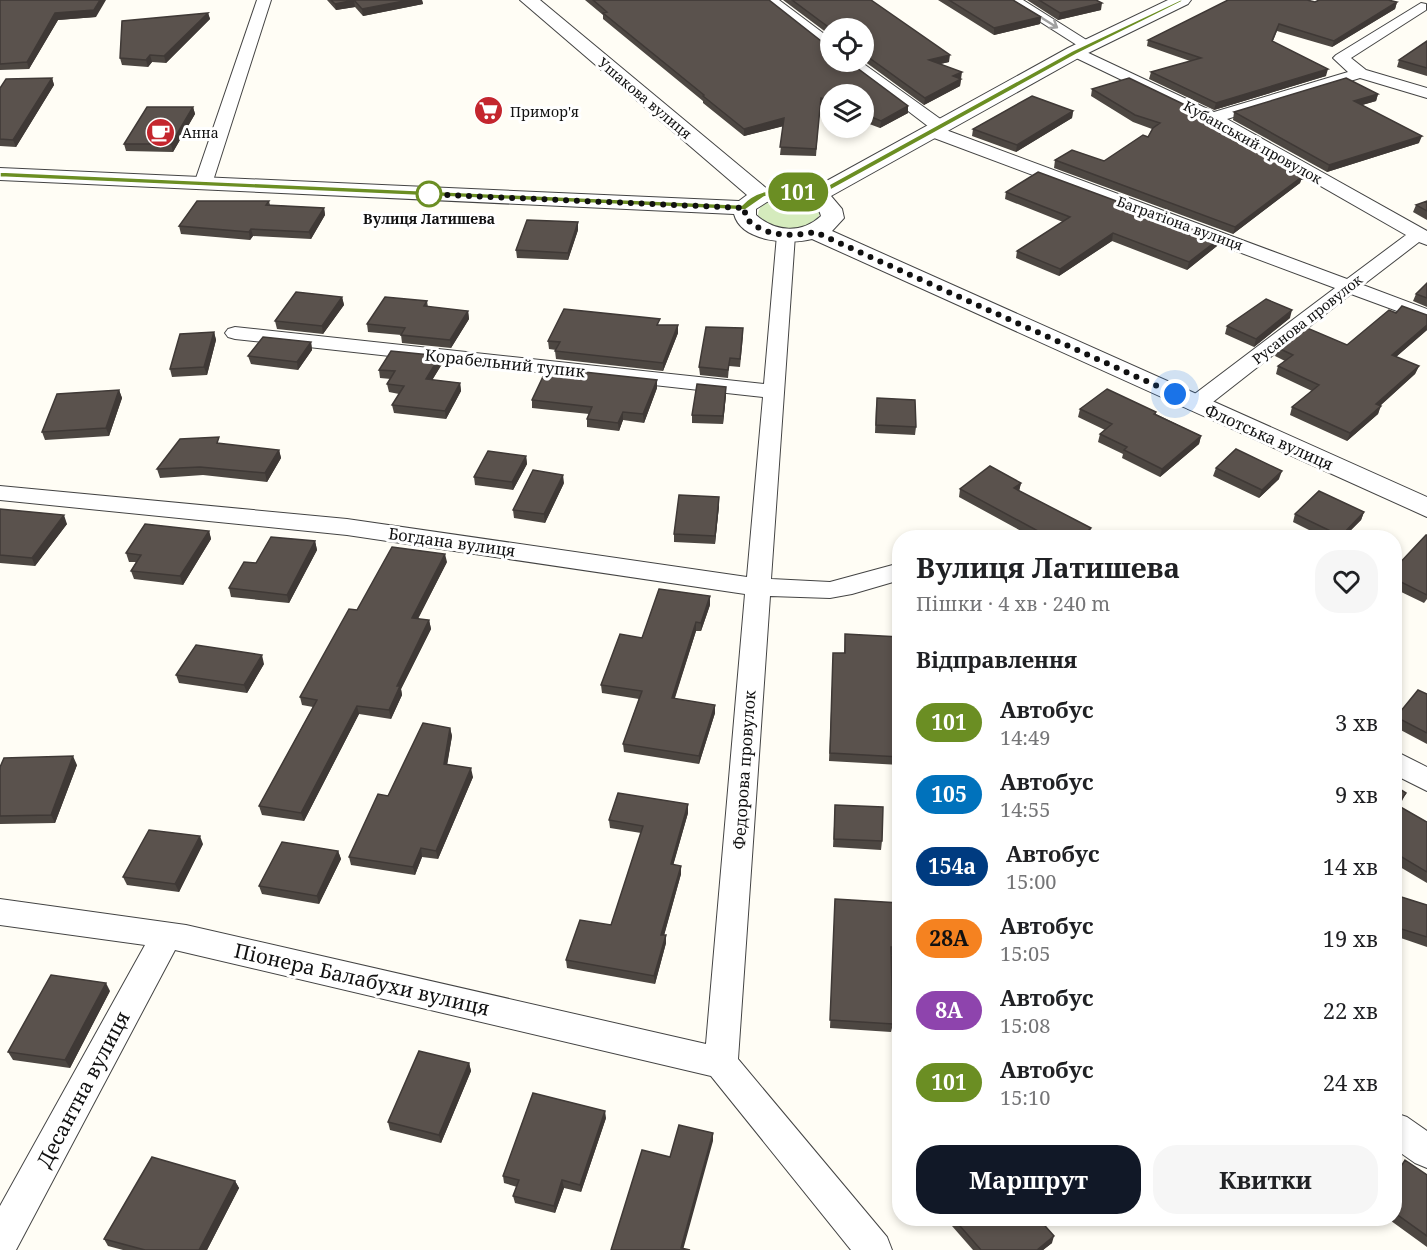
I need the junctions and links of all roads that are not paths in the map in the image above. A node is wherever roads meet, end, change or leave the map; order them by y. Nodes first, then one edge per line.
1 (264, 0) edge
2 (529, 0) edge
3 (770, 0) edge
4 (1013, 0) edge
5 (1182, 0) edge
6 (1405, 2) dead end
7 (1424, 8) edge
8 (820, 38) edge
9 (1082, 49) junction
10 (865, 72) edge
11 (1360, 73) junction
12 (1427, 93) edge
13 (1213, 118) junction
14 (936, 129) junction
15 (0, 174) edge
16 (203, 183) junction
17 (815, 196) junction
18 (753, 202) junction
19 (815, 232) junction
20 (786, 235) junction
21 (1423, 236) edge
22 (1349, 286) junction
23 (1427, 316) edge
24 (236, 333) dead end
25 (774, 393) junction
26 (1196, 404) junction
27 (0, 493) edge
28 (1427, 508) edge
29 (892, 574) edge
30 (758, 587) junction
31 (1402, 766) edge
32 (1427, 780) edge
33 (0, 912) edge
34 (166, 936) junction
35 (721, 1063) junction
36 (1402, 1134) edge
37 (1427, 1151) edge
38 (0, 1242) edge
39 (874, 1250) edge

1 - 16 street
2 - 18 street, Ушакова вулиця
3 - 8 street
4 -> 9 street, Кубанський провулок
5 - 9 street
6 - 7 street
7 - 11 street
9 - 13 street, Кубанський провулок
9 - 14 street
10 - 14 street, Багратіона вулиця
11 - 12 street
11 - 13 street
13 - 21 street, Кубанський провулок
14 - 17 street
14 - 22 street, Багратіона вулиця
15 - 16 street
16 - 18 street
17 - 18 street
17 - 19 street
18 - 20 street, Ушакова вулиця
19 - 20 street
19 - 26 street, Флотська вулиця
20 - 25 street, Федорова провулок
21 - 22 street, Русанова провулок
22 - 23 street, Багратіона вулиця
22 - 26 street, Русанова провулок
24 - 25 street, Корабельний тупик
25 - 30 street, Федорова провулок
26 - 28 street, Флотська вулиця
27 - 30 street, Богдана вулиця
29 - 30 street, Богдана вулиця
30 - 35 street, Федорова провулок
31 - 32 street
33 - 34 street, Піонера Балабухи вулиця
34 - 35 street, Піонера Балабухи вулиця
34 - 38 street, Десантна вулиця
35 - 39 street
36 - 37 street

